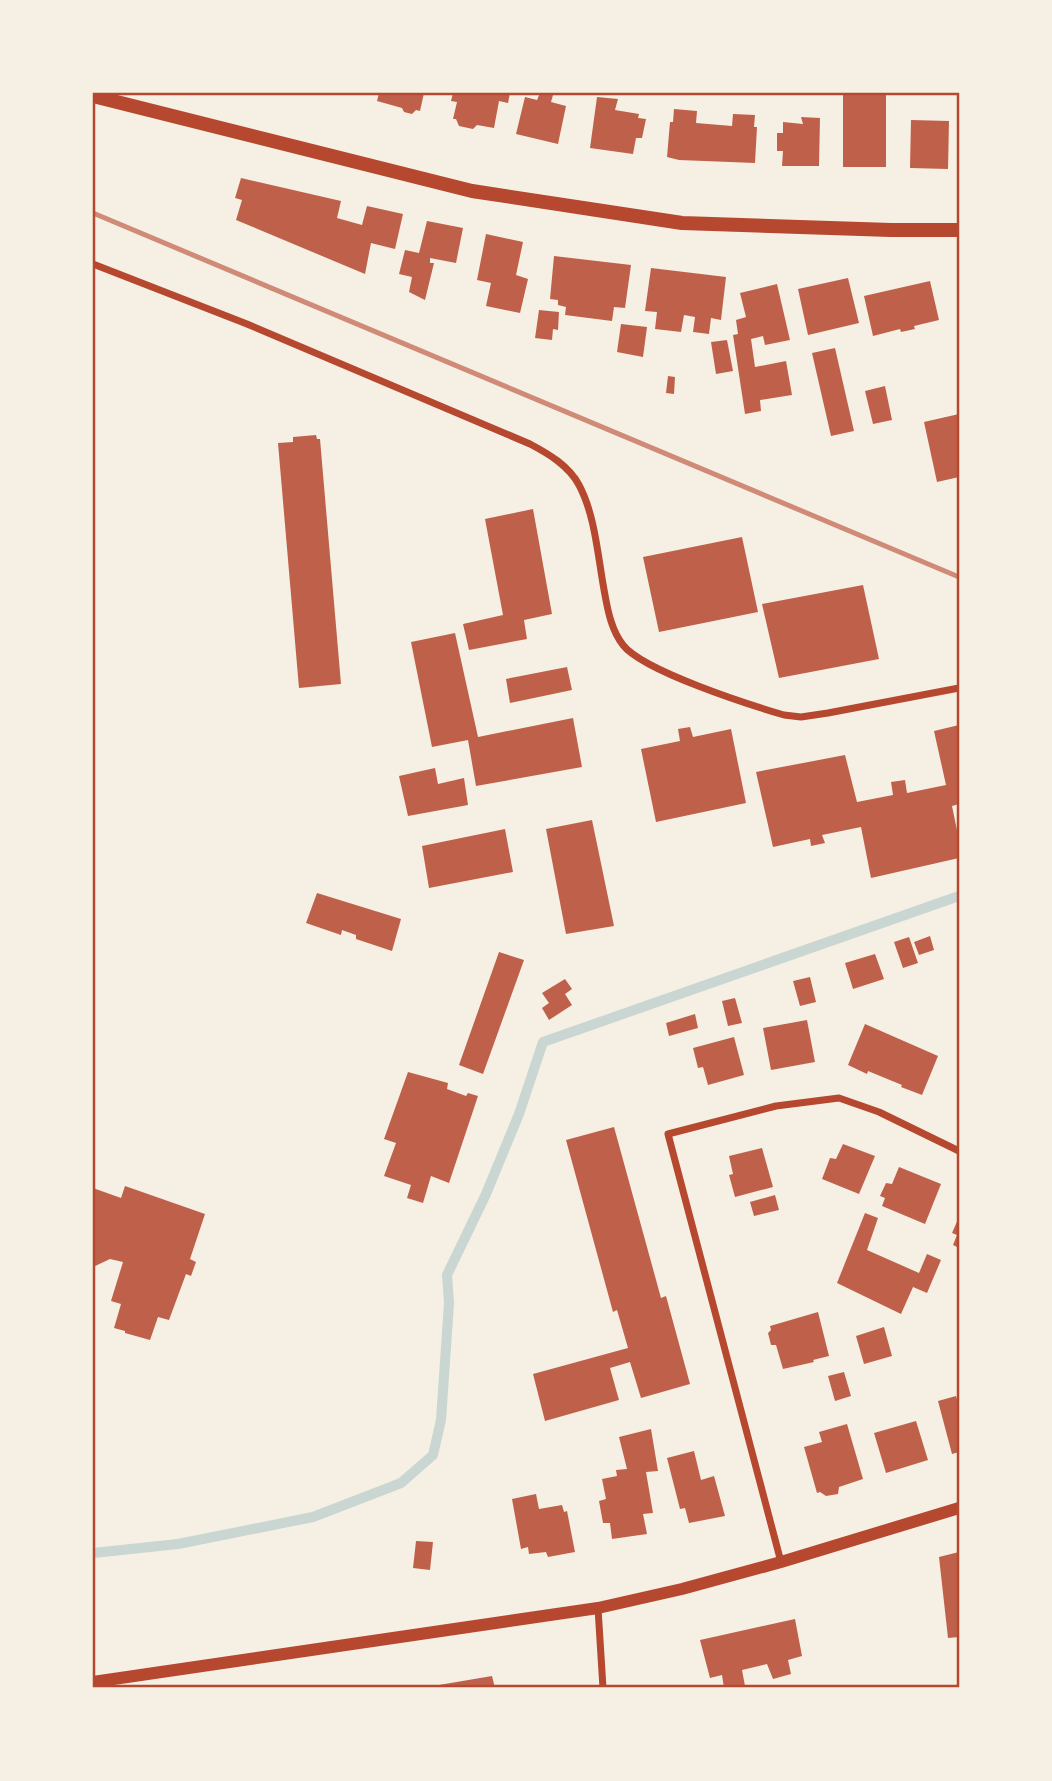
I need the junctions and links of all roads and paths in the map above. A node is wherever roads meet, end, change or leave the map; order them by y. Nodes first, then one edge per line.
1 (93, 96) edge
2 (959, 230) edge
3 (93, 264) edge
4 (959, 688) edge
5 (959, 1152) edge
6 (959, 1508) edge
7 (780, 1562) junction
8 (598, 1608) junction
9 (93, 1682) edge
10 (603, 1688) edge

1 - 2 main road
3 - 4 street
5 - 7 street
6 - 7 street
7 - 8 street
8 - 9 street
8 - 10 street

